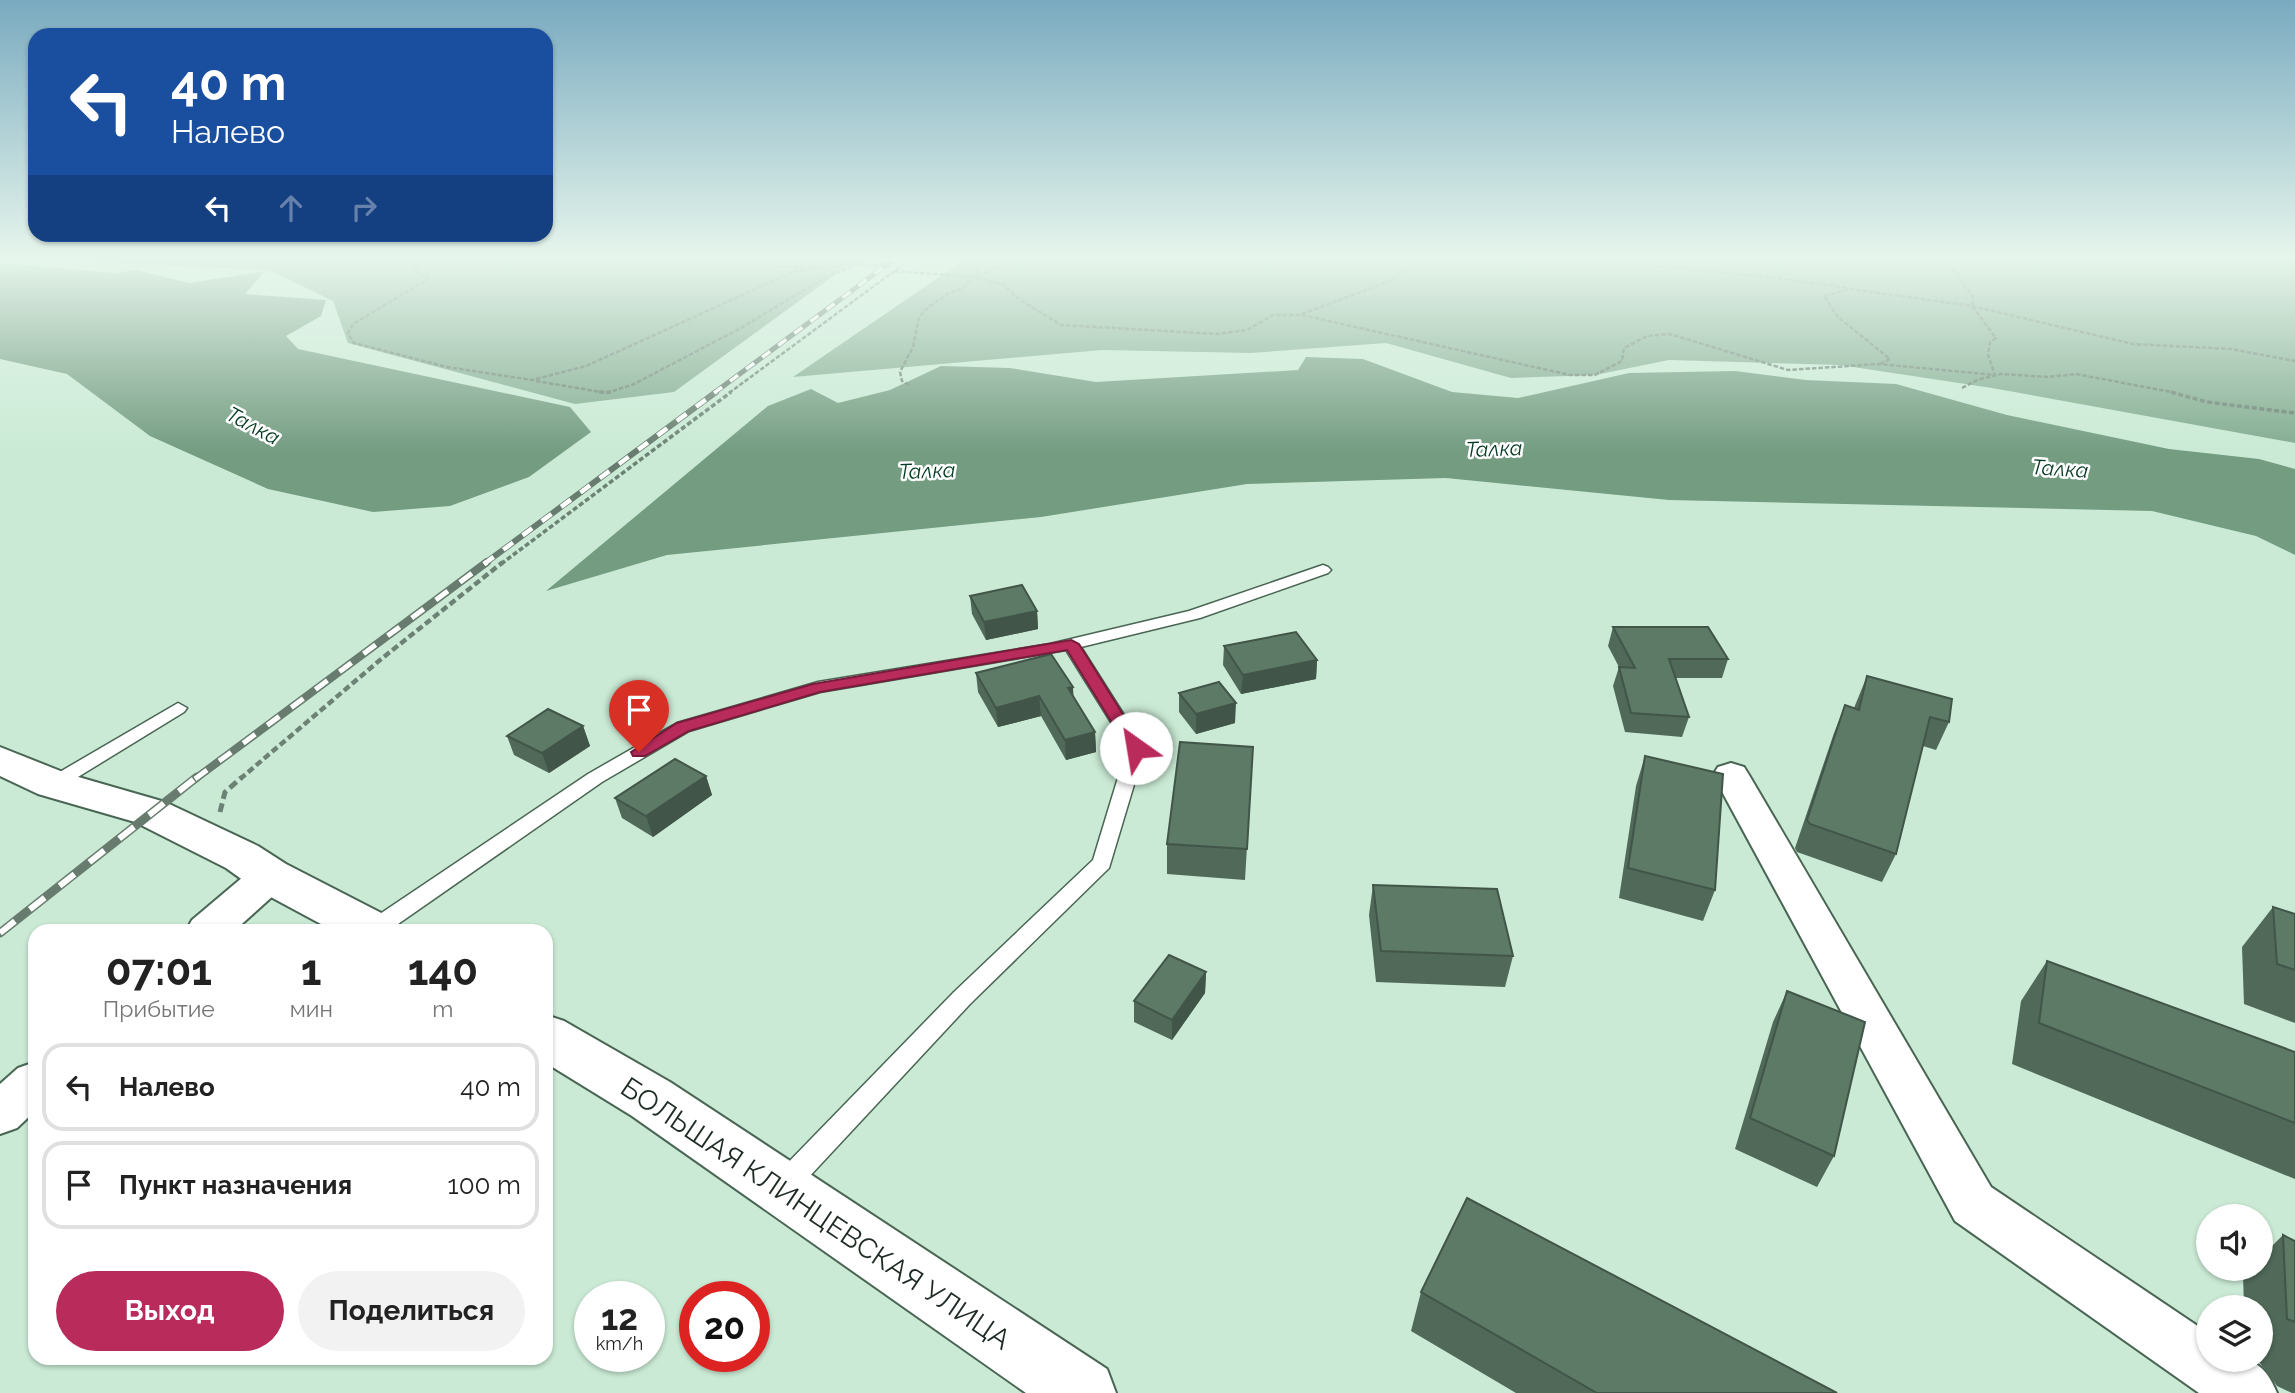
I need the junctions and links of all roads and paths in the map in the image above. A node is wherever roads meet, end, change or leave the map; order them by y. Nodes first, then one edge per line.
1 (355, 323) edge
2 (679, 323) edge
3 (749, 323) edge
4 (819, 323) edge
5 (918, 323) edge
6 (1059, 323) edge
7 (1259, 323) edge
8 (1338, 323) edge
9 (1845, 323) edge
10 (1985, 323) edge
11 (2044, 323) edge
12 (2295, 361) edge
13 (1879, 364) junction
14 (1995, 376) junction
15 (532, 380) junction
16 (909, 386) dead end
17 (1962, 388) dead end
18 (2295, 413) edge
19 (1323, 570) dead end
20 (1071, 644) junction
21 (178, 708) dead end
22 (0, 760) edge
23 (1731, 775) dead end
24 (53, 784) junction
25 (224, 817) dead end
26 (270, 876) junction
27 (215, 924) edge
28 (361, 924) edge
29 (384, 924) edge
30 (553, 1040) edge
31 (28, 1088) edge
32 (0, 1113) edge
33 (781, 1188) junction
34 (1083, 1393) edge
35 (2248, 1393) edge

1 - 15 path
2 - 15 path
3 - 15 path
4 - 25 path
5 - 16 path
6 - 7 path
8 - 13 path
9 - 13 path
10 - 14 path
11 - 12 path
13 - 14 path
14 - 17 path
14 - 18 path
19 - 20 lane
20 - 29 lane
20 - 33 lane
21 - 24 lane
22 - 24 street
23 - 35 street
24 - 26 street
26 - 27 street
26 - 28 street
30 - 33 street, БОЛЬШАЯ КЛИНЦЕВСКАЯ УЛИЦА
31 - 32 street
33 - 34 street, БОЛЬШАЯ КЛИНЦЕВСКАЯ УЛИЦА

